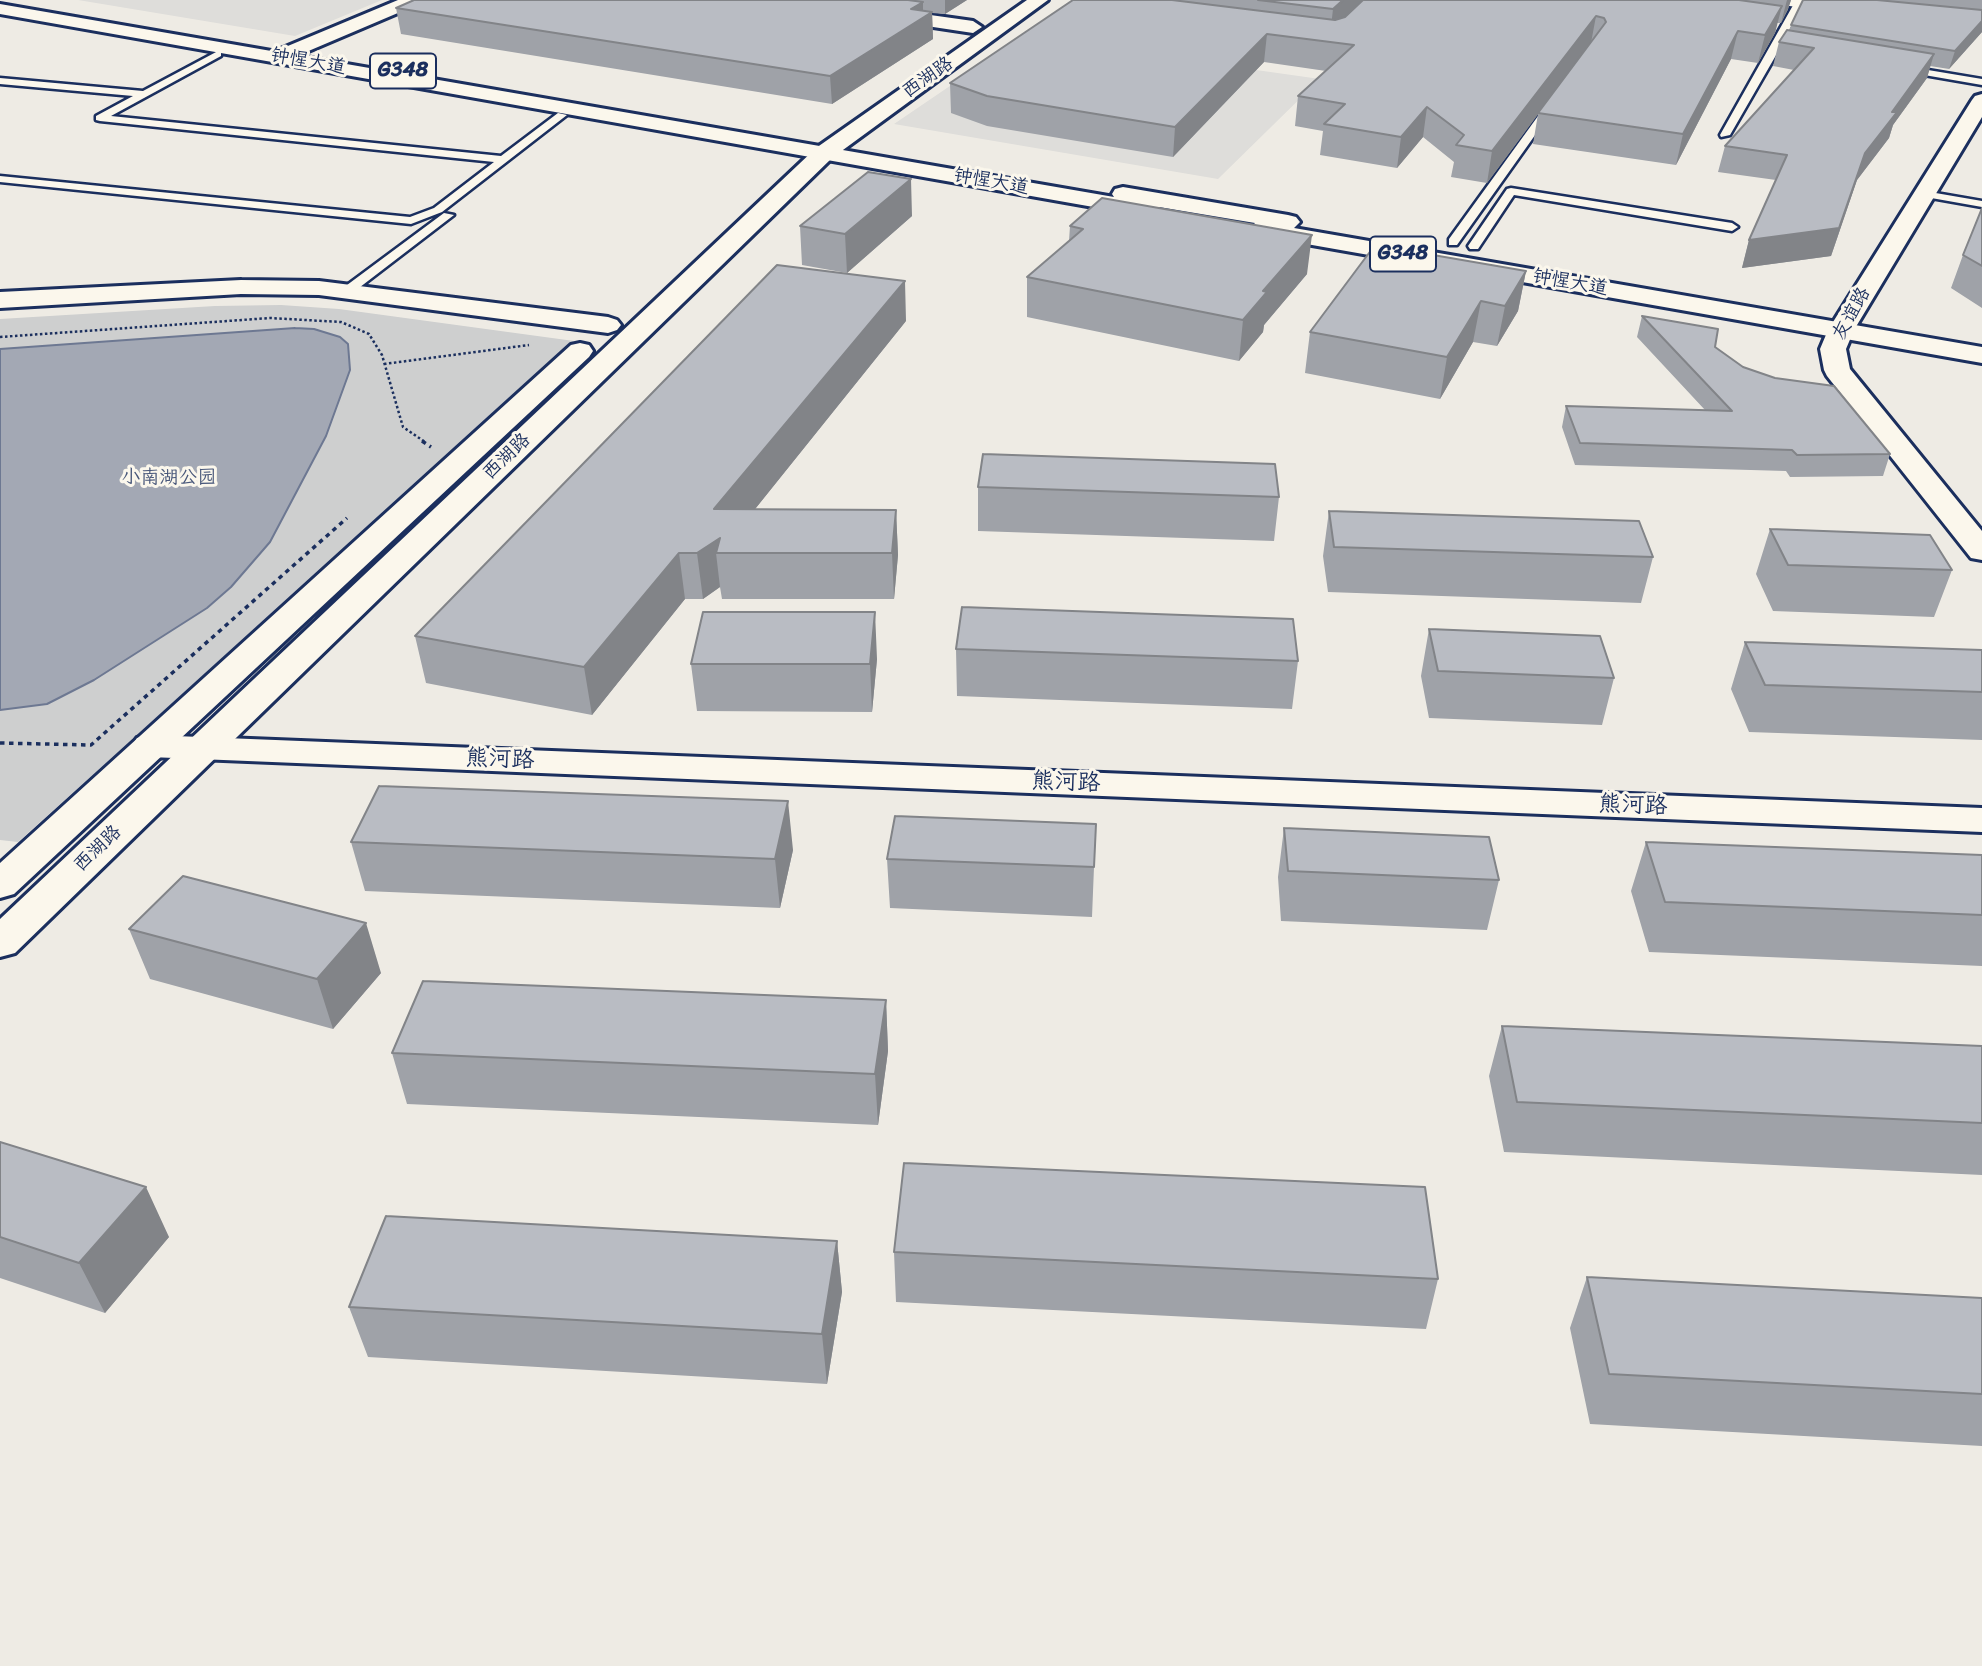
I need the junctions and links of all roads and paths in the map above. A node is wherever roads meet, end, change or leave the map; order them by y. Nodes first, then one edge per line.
1 (38, 0) edge
2 (413, 0) edge
3 (787, 0) edge
4 (1012, 0) edge
5 (1040, 0) edge
6 (0, 1) edge
7 (1793, 1) edge
8 (0, 9) edge
9 (1867, 10) edge
10 (0, 15) edge
11 (973, 27) junction
12 (1771, 27) edge
13 (1785, 29) junction
14 (1776, 47) junction
15 (291, 51) junction
16 (218, 54) junction
17 (1817, 54) edge
18 (1899, 68) edge
19 (0, 81) edge
20 (1982, 82) edge
21 (144, 94) junction
22 (873, 94) dead end
23 (1982, 100) edge
24 (1554, 102) edge
25 (570, 116) junction
26 (1725, 135) dead end
27 (803, 142) junction
28 (888, 158) junction
29 (504, 160) junction
30 (0, 179) edge
31 (1924, 194) junction
32 (1982, 204) edge
33 (1732, 227) dead end
34 (1464, 244) junction
35 (348, 291) junction
36 (0, 300) edge
37 (608, 325) junction
38 (1844, 325) junction
39 (1982, 336) edge
40 (0, 337) edge
41 (540, 343) dead end
42 (1982, 343) edge
43 (1982, 355) edge
44 (384, 364) junction
45 (1982, 369) edge
46 (464, 458) junction
47 (357, 509) dead end
48 (1982, 551) edge
49 (0, 743) edge
50 (150, 746) junction
51 (204, 748) junction
52 (1982, 820) edge
53 (77, 870) junction
54 (8, 871) edge
55 (0, 943) edge

1 - 15 main road
2 - 15 main road
3 - 11 main road
4 - 11 main road, 西湖路
5 - 27 main road, 西湖路
6 - 15 main road, 钟惺大道 / G348
7 - 9 main road
7 - 13 lane
8 - 15 main road, 钟惺大道 / G348
10 - 16 main road
11 - 22 main road, 西湖路
12 - 13 lane
13 - 14 lane
14 - 17 lane
14 - 26 lane
15 - 27 main road, 钟惺大道 / G348
15 - 27 main road
16 - 21 lane
16 - 25 main road
18 - 20 lane
19 - 21 lane
21 - 29 lane
23 - 31 main road, 友谊路
24 - 34 lane
25 - 27 main road
25 - 29 lane
25 - 35 lane
27 - 28 main road, 钟惺大道 / G348
27 - 37 main road, 西湖路
27 - 51 main road, 西湖路
28 - 34 main road
28 - 38 main road
29 - 30 lane
31 - 32 lane
31 - 38 main road, 友谊路
33 - 34 lane
34 - 38 main road
35 - 36 main road
35 - 37 main road
37 - 46 main road, 西湖路
38 - 39 main road
38 - 42 main road
38 - 43 main road
38 - 45 main road
38 - 48 main road, 友谊路
40 - 44 path
41 - 44 path
44 - 46 path
46 - 50 main road, 西湖路
47 - 49 path
50 - 51 main road, 熊河路
50 - 54 main road, 西湖路
51 - 52 main road, 熊河路
51 - 53 main road, 西湖路
53 - 54 main road
53 - 55 main road, 西湖路

